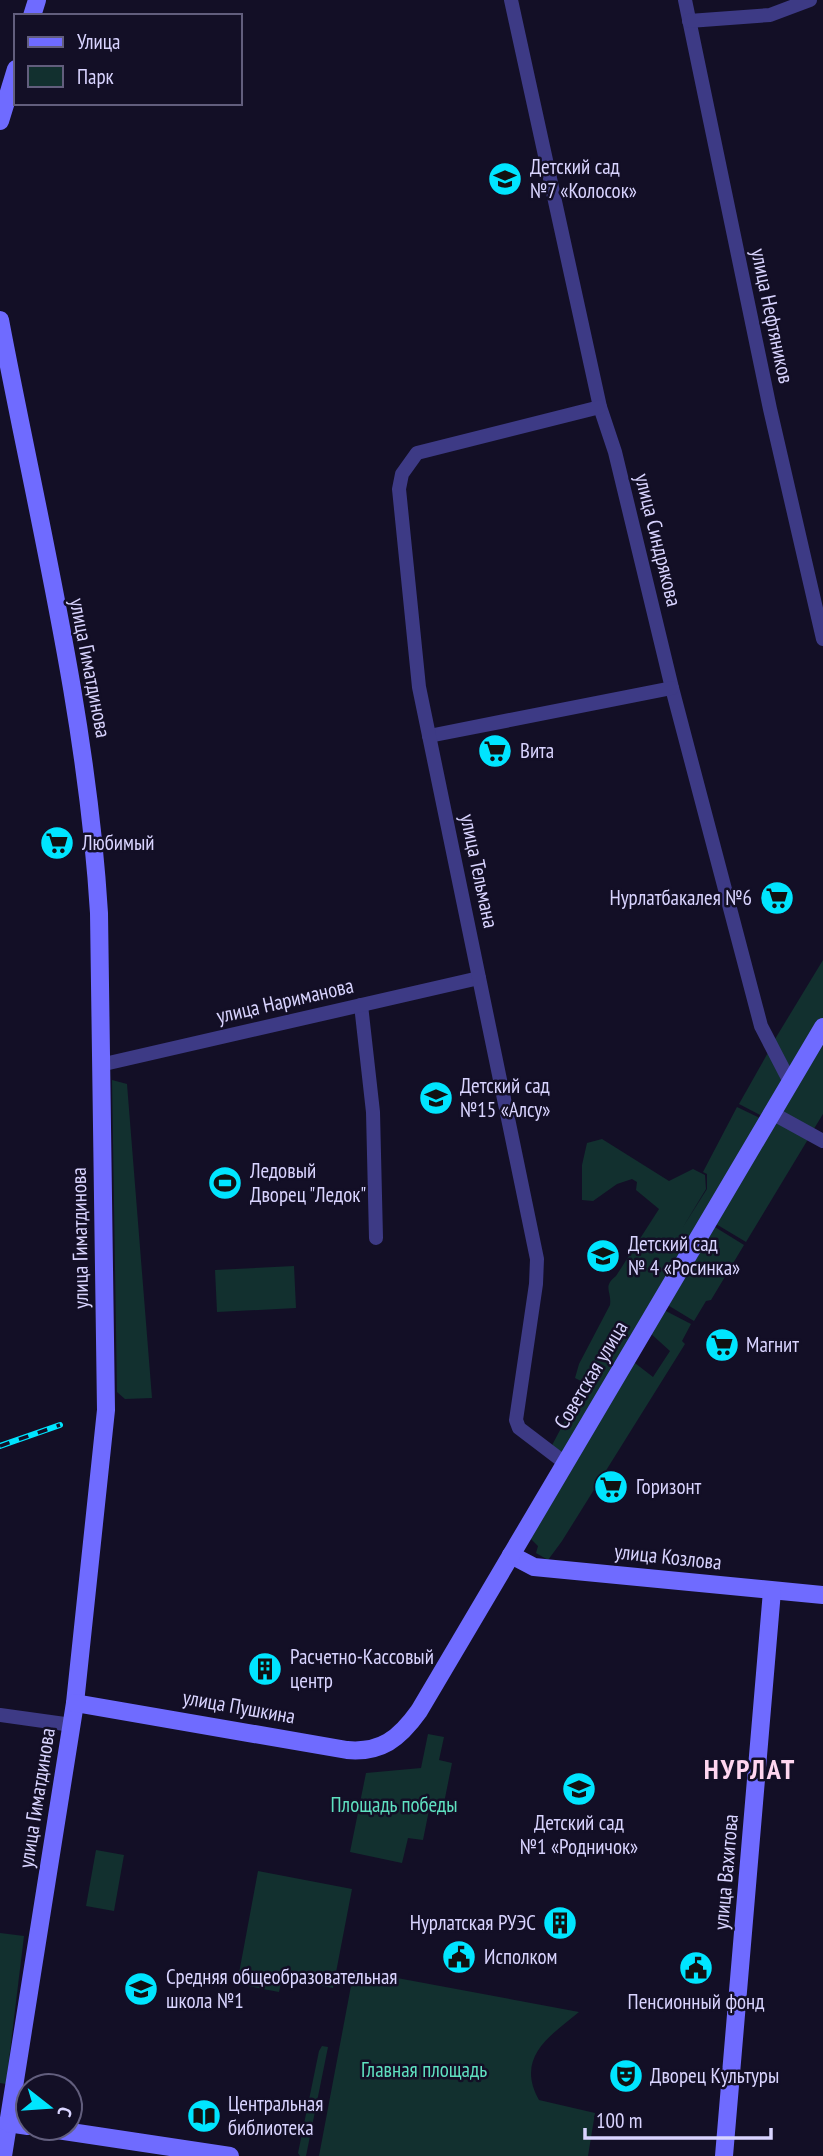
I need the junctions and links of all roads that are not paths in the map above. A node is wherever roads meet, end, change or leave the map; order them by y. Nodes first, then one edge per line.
1 (511, 0) edge
2 (685, 0) edge
3 (810, 0) edge
4 (795, 4) edge
5 (690, 21) junction
6 (14, 76) edge
7 (0, 121) edge
8 (0, 320) edge
9 (600, 407) junction
10 (823, 639) edge
11 (672, 688) junction
12 (429, 736) junction
13 (479, 978) junction
14 (361, 1005) junction
15 (823, 1027) edge
16 (100, 1065) junction
17 (790, 1083) junction
18 (772, 1113) junction
19 (823, 1141) edge
20 (376, 1238) dead end
21 (565, 1463) junction
22 (511, 1555) junction
23 (772, 1591) junction
24 (823, 1595) edge
25 (75, 1703) junction
26 (0, 1715) edge
27 (72, 1725) junction
28 (392, 1741) joint
29 (5, 2102) edge
30 (8, 2123) junction
31 (14, 2124) edge
32 (84, 2134) edge
33 (3, 2156) edge
34 (230, 2156) edge
35 (724, 2156) edge

1 - 9 street, улица Синдрякова
2 - 5 street, улица Нефтяников
3 - 4 street
4 - 5 street
5 - 10 street, улица Нефтяников
6 - 7 main road
8 - 16 main road, улица Гиматдинова
9 - 11 street, улица Синдрякова
9 - 12 street, улица Тельмана
11 - 12 street
11 - 17 street, улица Синдрякова
12 - 13 street, улица Тельмана
13 - 14 street, улица Нариманова
13 - 21 street, улица Тельмана
14 - 16 street, улица Нариманова
14 - 20 street
15 - 17 main road, Советская улица
16 - 25 main road, улица Гиматдинова
17 - 18 main road, Советская улица
18 - 19 street
18 - 21 main road, Советская улица
21 - 22 main road, Советская улица
22 - 23 main road, улица Козлова
22 - 28 main road, Советская улица
23 - 24 main road, улица Козлова
23 - 35 main road, улица Вахитова
25 - 27 main road, улица Гиматдинова
25 - 28 main road, улица Пушкина
26 - 27 street
27 - 29 main road, улица Гиматдинова
29 - 30 main road, улица Гиматдинова
30 - 31 main road
30 - 33 main road, улица Гиматдинова
32 - 34 main road

